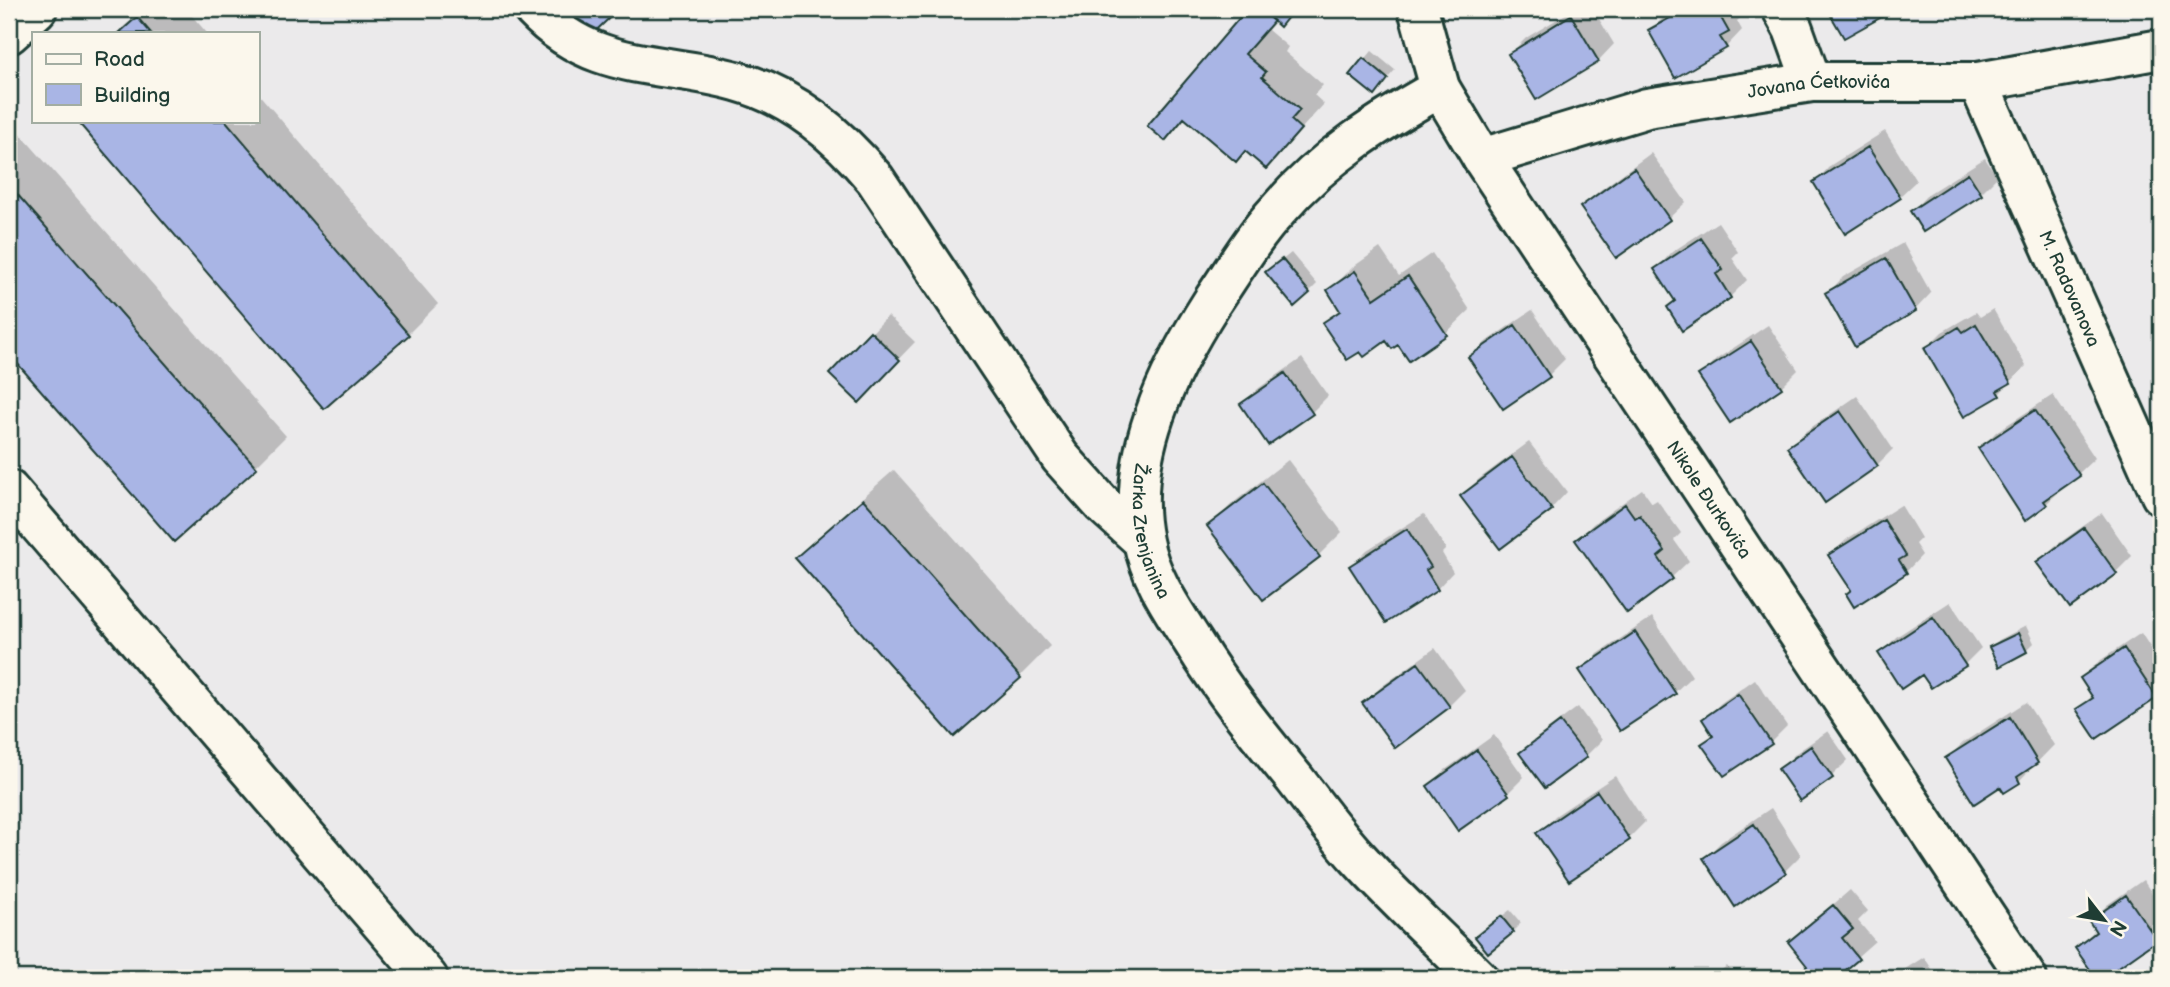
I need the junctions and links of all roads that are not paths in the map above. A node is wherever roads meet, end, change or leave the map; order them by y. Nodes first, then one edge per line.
1 (37, 9) edge
2 (533, 9) edge
3 (1418, 9) edge
4 (1782, 9) edge
5 (9, 34) edge
6 (2161, 49) edge
7 (1812, 82) junction
8 (1978, 82) junction
9 (1440, 88) junction
10 (1482, 158) junction
11 (9, 490) edge
12 (2161, 495) edge
13 (1142, 540) junction
14 (428, 978) edge
15 (1478, 978) edge
16 (2027, 978) edge

1 - 5 street
2 - 13 street
3 - 9 street, Nikole Đurkovića
4 - 7 street
6 - 8 street, Jovana Ćetkovića
7 - 8 street, Jovana Ćetkovića
7 - 10 street, Jovana Ćetkovića
8 - 12 street, M. Radovanova
9 - 10 street, Nikole Đurkovića
9 - 13 street, Žarka Zrenjanina
10 - 16 street, Nikole Đurkovića
11 - 14 street
13 - 15 street, Žarka Zrenjanina

